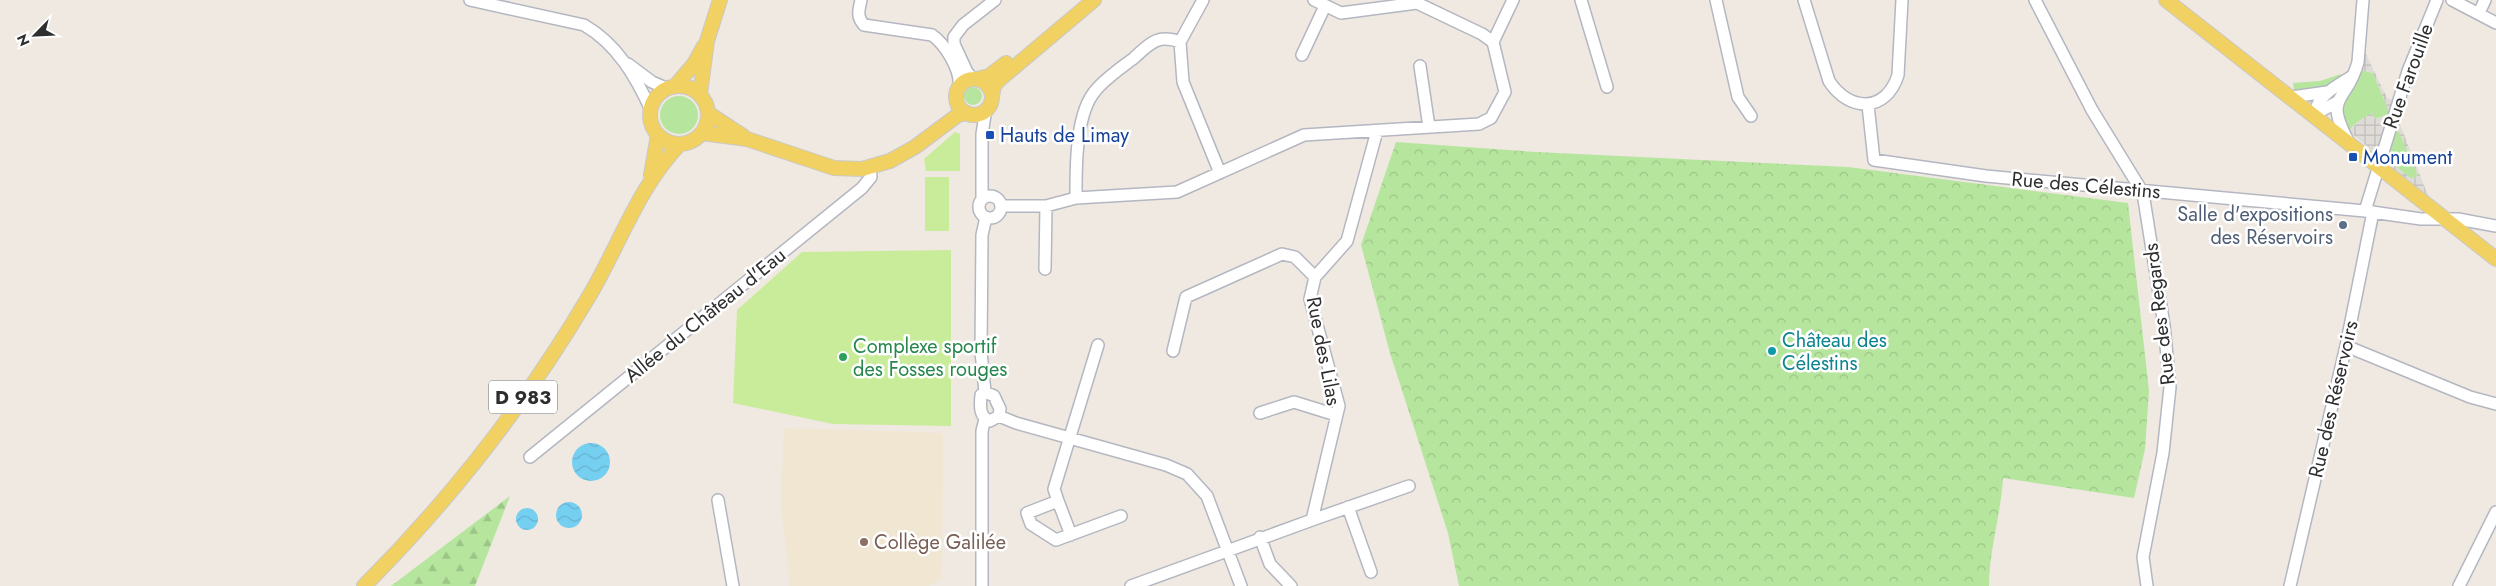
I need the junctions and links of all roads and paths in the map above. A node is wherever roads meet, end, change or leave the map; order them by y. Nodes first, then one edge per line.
1 (470, 0) edge
2 (720, 0) edge
3 (861, 0) edge
4 (995, 0) edge
5 (1084, 0) edge
6 (1094, 0) edge
7 (1203, 0) edge
8 (1314, 0) edge
9 (1513, 0) edge
10 (1581, 0) edge
11 (1716, 0) edge
12 (1804, 0) edge
13 (1902, 0) edge
14 (2035, 0) edge
15 (2166, 0) edge
16 (2174, 0) edge
17 (2363, 0) edge
18 (2437, 0) edge
19 (2452, 0) edge
20 (2485, 0) edge
21 (1425, 3) edge
22 (1325, 6) junction
23 (2479, 13) junction
24 (2496, 23) edge
25 (707, 41) junction
26 (1180, 42) junction
27 (1493, 42) junction
28 (1302, 55) dead end
29 (622, 60) junction
30 (1420, 66) dead end
31 (2352, 77) junction
32 (975, 79) junction
33 (2269, 79) junction
34 (671, 87) junction
35 (1607, 87) dead end
36 (958, 92) junction
37 (2327, 92) junction
38 (700, 94) junction
39 (992, 96) junction
40 (2292, 97) junction
41 (2337, 102) junction
42 (1868, 105) junction
43 (986, 109) junction
44 (651, 110) junction
45 (708, 112) junction
46 (969, 114) junction
47 (2314, 115) junction
48 (1751, 116) dead end
49 (1429, 127) junction
50 (1377, 131) junction
51 (702, 133) junction
52 (982, 134) junction
53 (658, 135) junction
54 (748, 139) junction
55 (2349, 143) junction
56 (680, 144) junction
57 (896, 157) junction
58 (2378, 167) junction
59 (870, 168) junction
60 (1220, 173) junction
61 (648, 184) junction
62 (2141, 190) junction
63 (1076, 198) junction
64 (982, 199) junction
65 (1000, 206) junction
66 (1046, 206) junction
67 (2369, 212) junction
68 (986, 218) junction
69 (2444, 218) junction
70 (2496, 226) edge
71 (2496, 259) edge
72 (1045, 269) dead end
73 (1315, 276) junction
74 (1098, 344) dead end
75 (2346, 346) junction
76 (1173, 351) dead end
77 (985, 392) junction
78 (2496, 404) edge
79 (1260, 413) dead end
80 (1336, 415) junction
81 (999, 416) junction
82 (985, 419) junction
83 (1070, 438) junction
84 (530, 457) dead end
85 (1409, 486) dead end
86 (718, 500) dead end
87 (1058, 502) junction
88 (1348, 507) junction
89 (2496, 512) edge
90 (1121, 516) dead end
91 (1312, 520) junction
92 (1071, 535) junction
93 (1260, 537) junction
94 (1228, 550) junction
95 (1371, 572) dead end
96 (364, 586) edge
97 (733, 586) edge
98 (982, 586) edge
99 (1131, 586) edge
100 (1241, 586) edge
101 (1291, 586) edge
102 (2147, 586) edge
103 (2290, 586) edge
104 (2459, 586) edge

1 - 29 street
2 - 25 main road
3 - 36 street
4 - 32 street
5 - 32 main road
6 - 39 main road
7 - 26 street
8 - 22 street
9 - 27 street
10 - 35 street
11 - 48 street
12 - 42 street
13 - 42 street
14 - 62 street, Rue des Regards
15 - 33 main road
16 - 33 main road
17 - 31 street
18 - 58 street, Rue Farouille
19 - 23 street
20 - 23 street
21 - 22 street
21 - 27 street
22 - 28 street
23 - 24 street
25 - 34 main road
25 - 38 main road
26 - 60 street
26 - 63 street
27 - 49 street
29 - 34 street
29 - 44 street
30 - 49 street
31 - 37 street
31 - 41 street
32 - 36 main road
32 - 39 main road
33 - 40 main road
34 - 38 main road
34 - 44 main road
36 - 46 main road
36 - 57 main road
37 - 40 street
37 - 47 street
38 - 45 main road
39 - 43 main road
40 - 47 main road
41 - 47 street
41 - 55 street
42 - 62 street, Rue des Célestins
43 - 46 main road
43 - 52 street
44 - 53 main road
45 - 51 main road
45 - 54 main road
46 - 52 street
46 - 57 main road
47 - 55 main road
49 - 50 street
50 - 60 street
50 - 73 street
51 - 54 main road
51 - 56 main road
52 - 64 street
53 - 56 main road
53 - 61 main road, D 983
54 - 59 main road
55 - 58 main road
56 - 61 main road, D 983
57 - 59 main road
58 - 67 street, Rue Farouille
58 - 69 main road
59 - 84 street, Allée du Château d'Eau
60 - 63 street
61 - 96 main road, D 983
62 - 67 street, Rue des Célestins
62 - 102 street, Rue des Regards
63 - 66 street
64 - 65 street
64 - 68 street
65 - 66 street
65 - 68 street
66 - 72 street
67 - 69 street, Rue des Célestins
67 - 75 street, Rue des Réservoirs
68 - 77 street
69 - 70 street, Rue des Célestins
69 - 71 main road
73 - 76 street
73 - 80 street, Rue des Lilas
74 - 83 street
75 - 78 street
75 - 103 street, Rue des Réservoirs
77 - 81 street
77 - 82 street
79 - 80 street
80 - 91 street, Rue des Lilas
81 - 82 street
81 - 83 street
82 - 98 street
83 - 87 street
83 - 94 street
85 - 88 street
86 - 97 street
87 - 92 street
87 - 92 street
88 - 91 street
88 - 95 street
89 - 104 street
90 - 92 street
91 - 93 street
93 - 94 street
93 - 101 street
94 - 99 street
94 - 100 street

